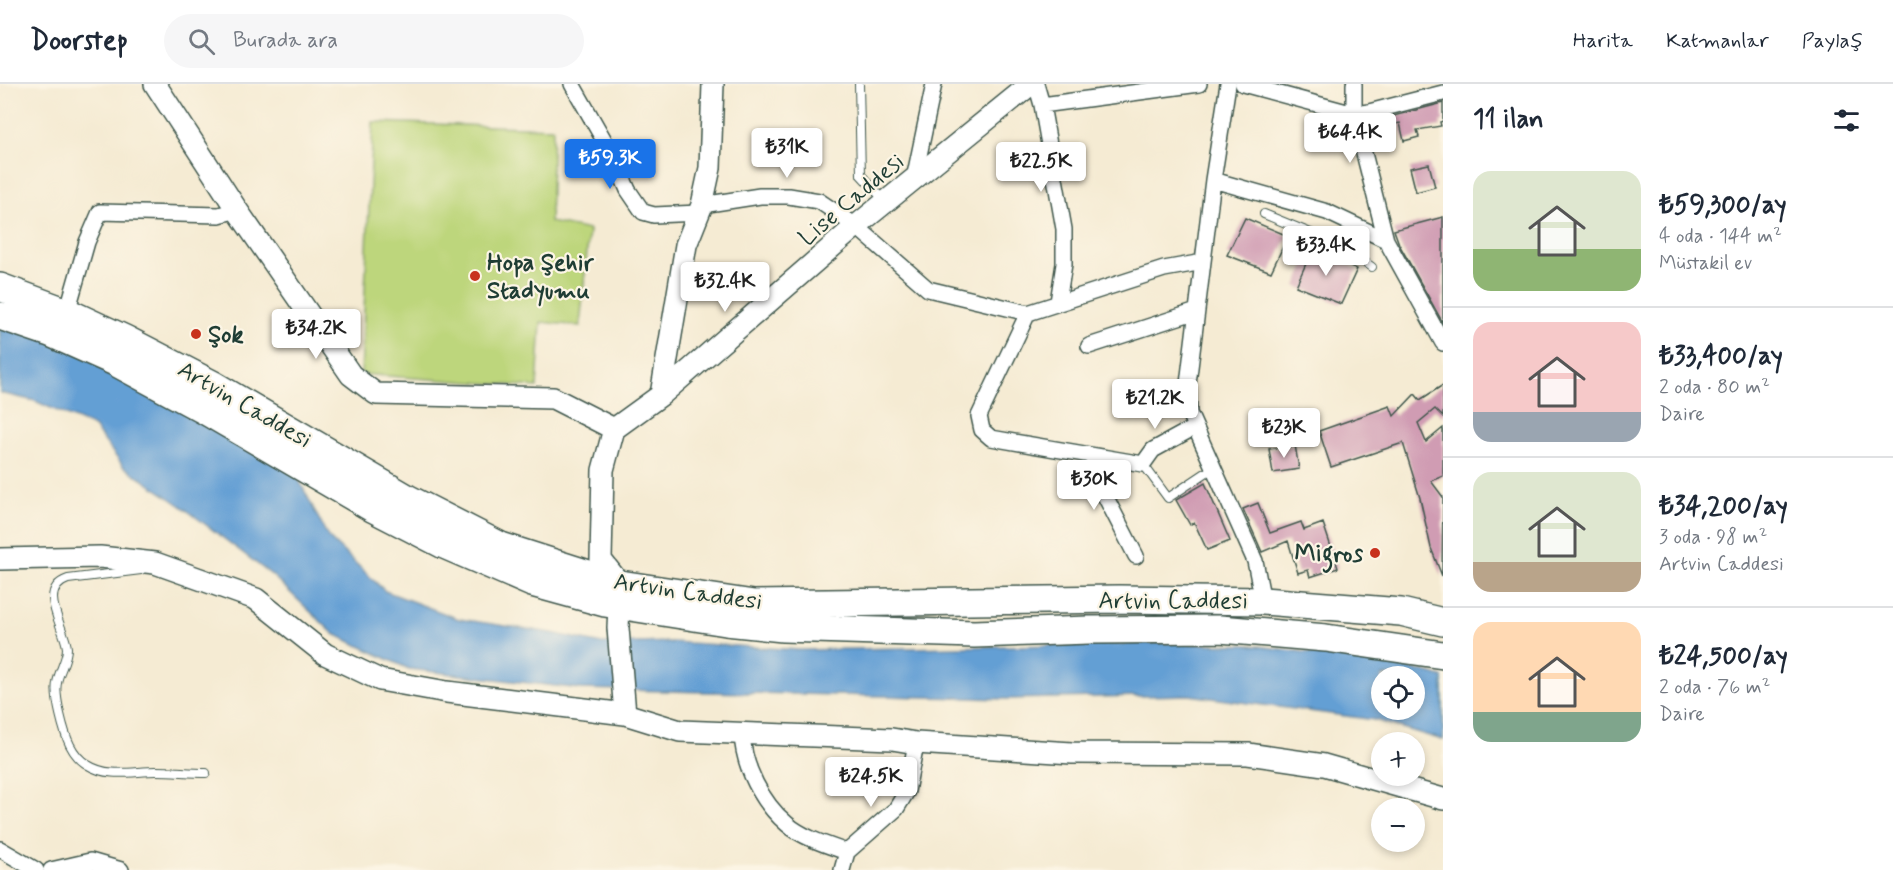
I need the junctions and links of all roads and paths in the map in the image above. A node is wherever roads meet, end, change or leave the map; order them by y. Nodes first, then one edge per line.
1 (155, 84) edge
2 (572, 84) edge
3 (712, 84) edge
4 (859, 84) edge
5 (934, 84) edge
6 (1031, 84) edge
7 (1036, 84) edge
8 (1199, 84) edge
9 (1228, 84) edge
10 (1243, 84) edge
11 (1353, 84) edge
12 (1420, 92) edge
13 (1443, 93) edge
14 (1042, 105) junction
15 (1354, 114) junction
16 (914, 179) junction
17 (1213, 180) junction
18 (886, 202) junction
19 (701, 209) junction
20 (237, 210) junction
21 (1264, 214) dead end
22 (1354, 224) junction
23 (856, 226) junction
24 (1386, 240) junction
25 (1342, 246) junction
26 (1203, 262) junction
27 (1372, 267) dead end
28 (0, 287) edge
29 (1058, 302) junction
30 (1197, 311) junction
31 (67, 312) junction
32 (1028, 313) junction
33 (0, 316) edge
34 (1443, 343) edge
35 (1089, 346) dead end
36 (661, 394) junction
37 (1195, 427) junction
38 (614, 429) junction
39 (1103, 457) junction
40 (1143, 464) junction
41 (1213, 468) junction
42 (1136, 556) dead end
43 (0, 559) edge
44 (155, 563) junction
45 (1263, 601) junction
46 (618, 606) junction
47 (1401, 612) junction
48 (1443, 615) edge
49 (1443, 622) edge
50 (1443, 655) edge
51 (623, 704) junction
52 (742, 733) junction
53 (915, 743) junction
54 (207, 773) dead end
55 (1443, 799) edge
56 (0, 849) edge
57 (847, 852) junction
58 (36, 870) edge
59 (51, 870) edge
60 (121, 870) edge
61 (842, 870) edge

1 - 20 street
2 - 19 street
3 - 19 street
4 - 18 lane
5 - 16 street
6 - 16 street, Lise Caddesi
7 - 14 street
8 - 14 street
9 - 17 street
10 - 15 street
11 - 15 street
12 - 13 street
12 - 15 street
14 - 29 street
15 - 24 street
16 - 18 street, Lise Caddesi
17 - 22 street
17 - 26 street
18 - 23 street, Lise Caddesi
19 - 23 street
19 - 36 street
20 - 31 street
20 - 38 street
21 - 25 lane
22 - 24 street
22 - 25 lane
23 - 32 street
23 - 36 street, Lise Caddesi
24 - 34 street
25 - 27 lane
26 - 29 street
26 - 30 street
28 - 31 highway, Artvin Caddesi
29 - 32 street
30 - 35 street
30 - 37 street
31 - 46 highway, Artvin Caddesi
32 - 39 street
33 - 46 highway, Artvin Caddesi
36 - 38 street, Lise Caddesi
37 - 40 street
37 - 41 street
38 - 46 street
39 - 40 street
39 - 42 street
40 - 41 lane
41 - 45 street
43 - 44 street
44 - 51 street
44 - 54 lane
45 - 46 highway, Artvin Caddesi
45 - 47 highway, Artvin Caddesi
46 - 50 highway, Artvin Caddesi
46 - 51 street
47 - 48 street
47 - 49 highway, Artvin Caddesi
51 - 52 street
52 - 53 street
52 - 57 street
53 - 55 street
53 - 57 street
56 - 58 street
57 - 61 street
59 - 60 street

